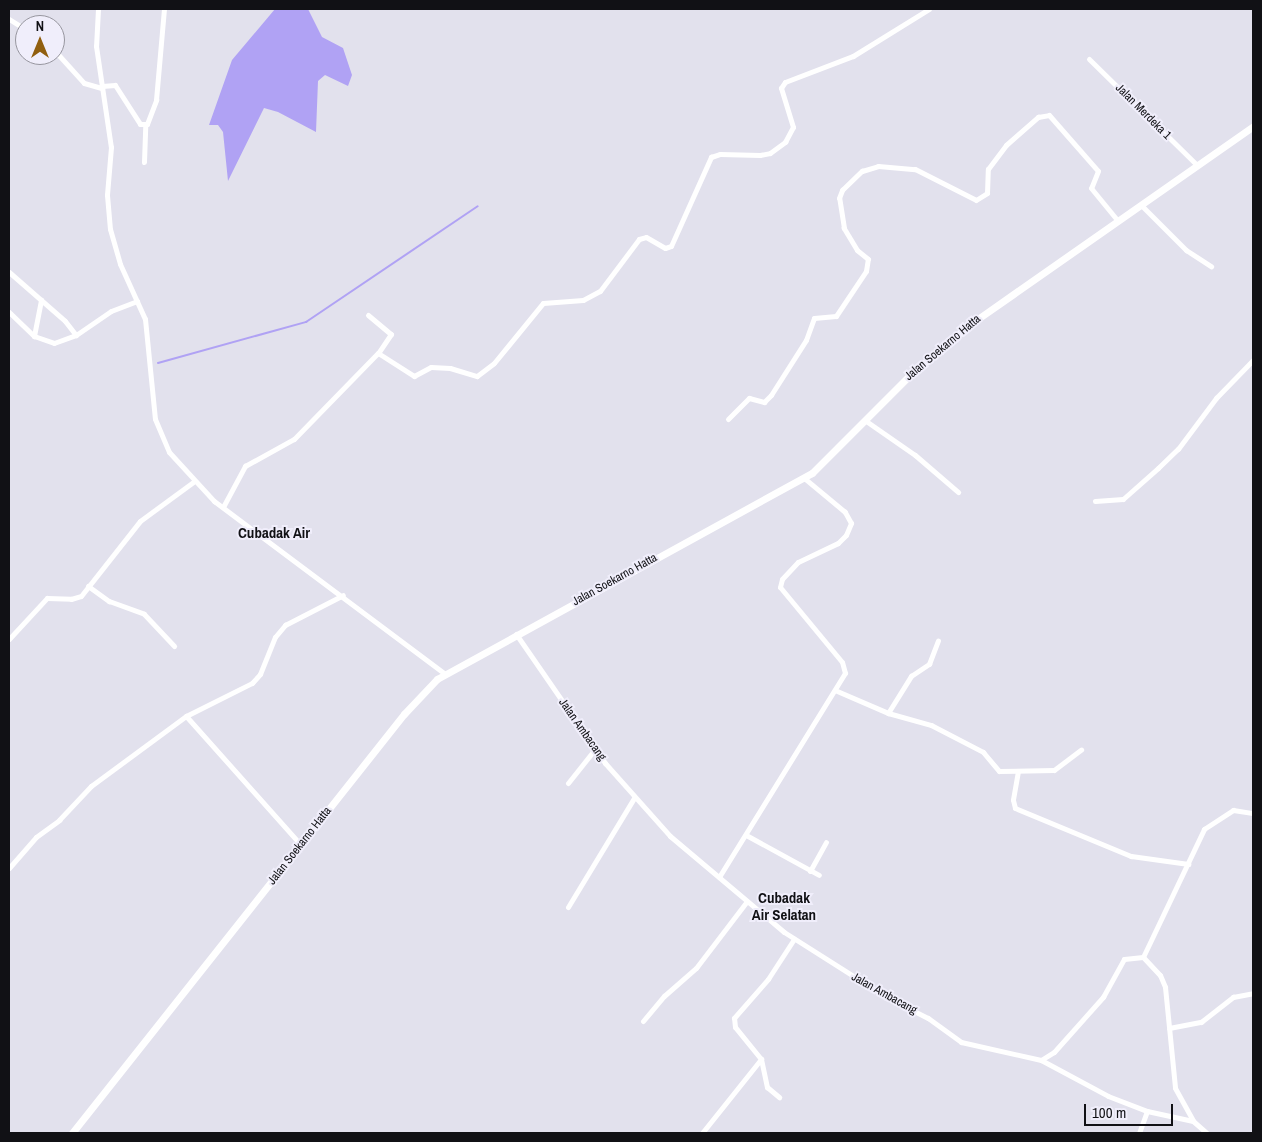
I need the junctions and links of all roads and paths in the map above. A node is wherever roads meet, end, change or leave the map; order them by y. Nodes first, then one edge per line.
1 (98, 9) edge
2 (164, 9) edge
3 (930, 9) edge
4 (1090, 59) dead end
5 (65, 62) edge
6 (102, 87) junction
7 (145, 126) junction
8 (1253, 126) edge
9 (144, 162) dead end
10 (1197, 165) junction
11 (1141, 205) junction
12 (1118, 221) junction
13 (1211, 266) dead end
14 (9, 272) edge
15 (41, 300) junction
16 (136, 300) junction
17 (9, 312) edge
18 (368, 315) dead end
19 (76, 335) junction
20 (34, 336) junction
21 (378, 353) junction
22 (1253, 360) edge
23 (728, 419) dead end
24 (866, 421) junction
25 (804, 478) junction
26 (193, 482) junction
27 (958, 492) dead end
28 (1095, 501) dead end
29 (223, 507) junction
30 (88, 586) junction
31 (342, 595) junction
32 (516, 634) junction
33 (9, 639) edge
34 (938, 641) dead end
35 (174, 646) dead end
36 (444, 673) junction
37 (836, 691) junction
38 (888, 713) junction
39 (186, 716) junction
40 (595, 749) junction
41 (1081, 750) dead end
42 (1018, 771) junction
43 (568, 782) dead end
44 (634, 798) junction
45 (1253, 813) edge
46 (746, 836) junction
47 (826, 842) dead end
48 (301, 846) junction
49 (1188, 864) junction
50 (9, 868) edge
51 (810, 871) junction
52 (819, 875) dead end
53 (719, 877) junction
54 (748, 901) junction
55 (568, 907) dead end
56 (794, 939) junction
57 (1143, 957) junction
58 (1253, 993) edge
59 (643, 1021) dead end
60 (1169, 1028) junction
61 (761, 1059) junction
62 (1041, 1060) junction
63 (779, 1097) dead end
64 (1147, 1111) junction
65 (1193, 1121) junction
66 (72, 1133) edge
67 (702, 1133) edge
68 (1139, 1133) edge
69 (1207, 1133) edge

1 - 6 street
2 - 7 street
3 - 21 street
4 - 10 street, Jalan Merdeka 1
5 - 6 street
6 - 7 street
6 - 16 street
7 - 9 street
8 - 10 street, Jalan Soekarno Hatta
10 - 11 street, Jalan Soekarno Hatta
11 - 12 street, Jalan Soekarno Hatta
11 - 13 street
12 - 23 street
12 - 24 street, Jalan Soekarno Hatta
14 - 15 street
15 - 19 street
15 - 20 street
16 - 19 street
16 - 26 street
17 - 20 street
18 - 21 street
19 - 20 street
21 - 29 street
22 - 28 street
24 - 25 street, Jalan Soekarno Hatta
24 - 27 street
25 - 32 street, Jalan Soekarno Hatta
25 - 37 street
26 - 29 street
26 - 30 street
29 - 31 street
30 - 33 street
30 - 35 street
31 - 36 street
31 - 39 street
32 - 36 street, Jalan Soekarno Hatta
32 - 40 street, Jalan Ambacang
34 - 38 street
36 - 48 street, Jalan Soekarno Hatta
37 - 38 street
37 - 46 street
38 - 42 street
39 - 48 street
39 - 50 street
40 - 43 street
40 - 44 street, Jalan Ambacang
41 - 42 street
42 - 49 street
44 - 53 street, Jalan Ambacang
44 - 55 street
45 - 49 street
46 - 51 street
46 - 53 street
47 - 51 street
48 - 66 street, Jalan Soekarno Hatta
49 - 57 street
51 - 52 street
53 - 54 street, Jalan Ambacang
54 - 56 street, Jalan Ambacang
54 - 59 street
56 - 61 street
56 - 62 street, Jalan Ambacang
57 - 60 street
57 - 62 street
58 - 60 street
60 - 65 street
61 - 63 street
61 - 67 street
62 - 64 street, Jalan Ambacang
64 - 65 street, Jalan Ambacang
64 - 68 street
65 - 69 street

